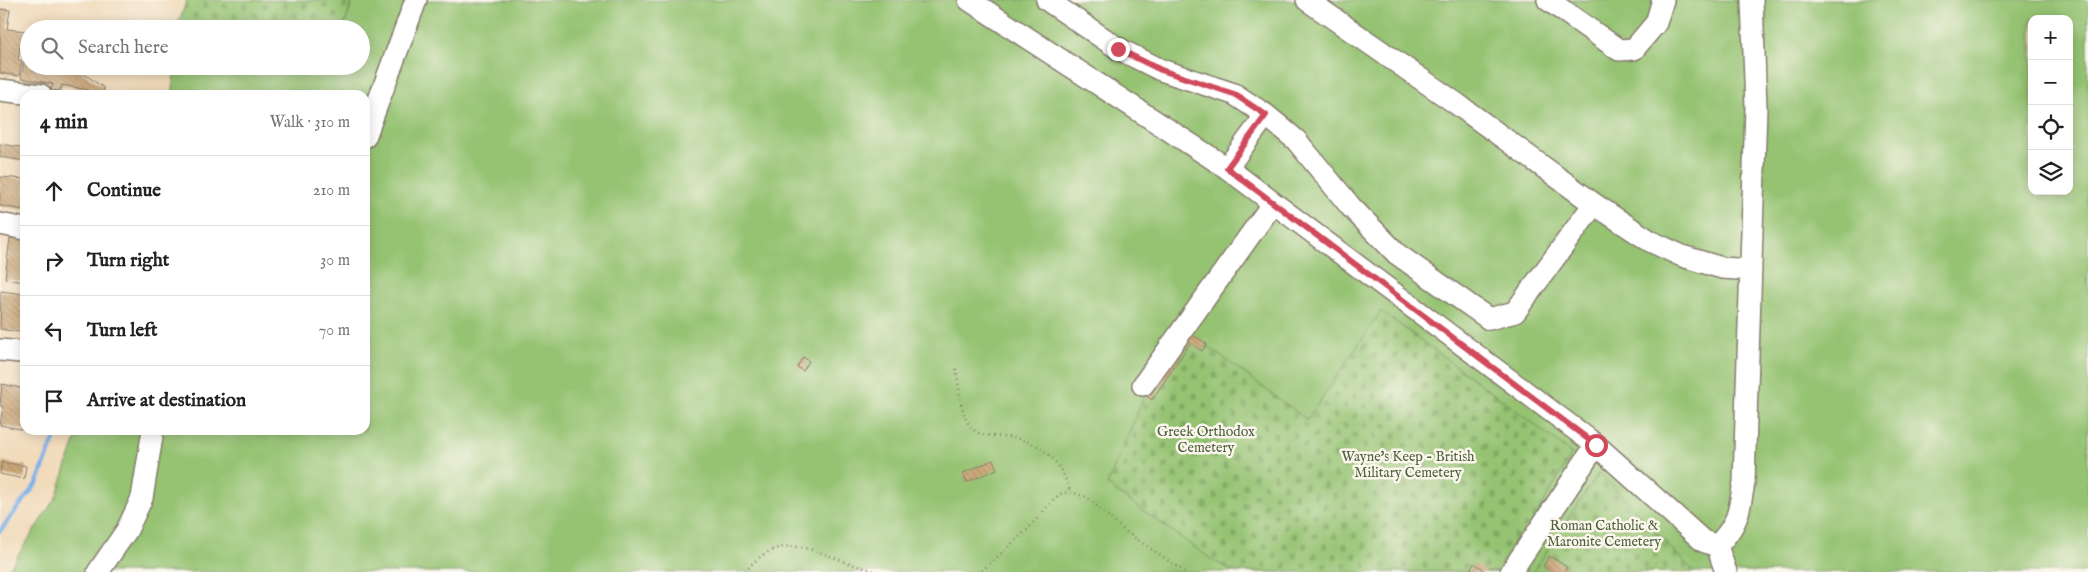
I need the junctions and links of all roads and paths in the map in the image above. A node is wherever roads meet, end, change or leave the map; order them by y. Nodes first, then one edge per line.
1 (416, 0) edge
2 (969, 0) edge
3 (1047, 0) edge
4 (1307, 0) edge
5 (1548, 0) edge
6 (1662, 0) edge
7 (1752, 0) edge
8 (0, 90) edge
9 (20, 92) edge
10 (1266, 115) junction
11 (370, 124) edge
12 (1227, 168) junction
13 (1273, 203) junction
14 (1594, 204) junction
15 (0, 224) edge
16 (20, 228) edge
17 (1751, 270) junction
18 (956, 369) dead end
19 (1143, 385) dead end
20 (152, 435) edge
21 (1596, 445) junction
22 (1070, 492) junction
23 (1717, 546) junction
24 (98, 572) edge
25 (745, 572) edge
26 (878, 572) edge
27 (977, 572) edge
28 (1184, 572) edge
29 (1511, 572) edge
30 (1726, 572) edge

1 - 11 street
2 - 12 street
3 - 10 street
4 - 14 street
5 - 6 street
7 - 17 street
8 - 9 street
10 - 12 street
10 - 14 street
12 - 13 street
13 - 19 street
13 - 21 street
14 - 17 street
15 - 16 street
17 - 23 street
18 - 22 path
20 - 24 street
21 - 23 street
21 - 29 street
22 - 27 path
22 - 28 path
23 - 30 street
25 - 26 path

